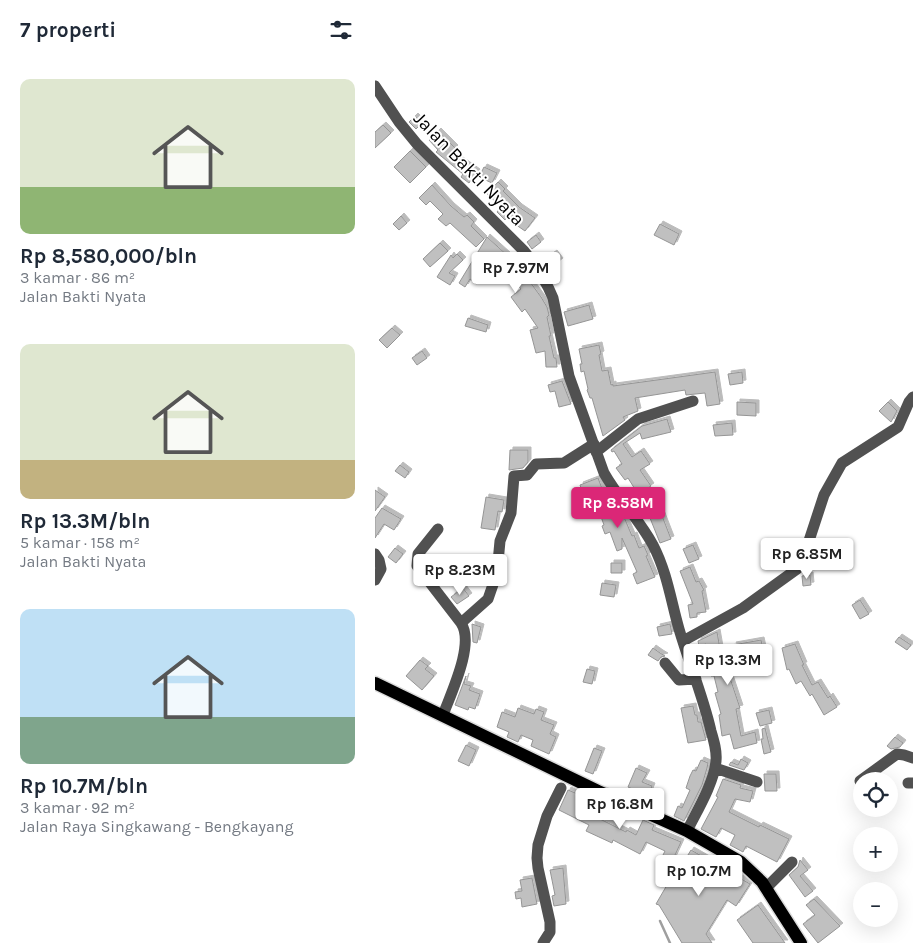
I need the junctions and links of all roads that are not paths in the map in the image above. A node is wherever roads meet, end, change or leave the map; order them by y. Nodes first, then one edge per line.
1 (375, 86) edge
2 (913, 397) edge
3 (693, 401) dead end
4 (595, 448) junction
5 (438, 529) dead end
6 (375, 554) edge
7 (375, 580) edge
8 (461, 623) junction
9 (683, 640) junction
10 (665, 663) dead end
11 (696, 679) junction
12 (375, 683) edge
13 (443, 715) junction
14 (913, 758) edge
15 (715, 768) junction
16 (871, 772) edge
17 (757, 782) dead end
18 (564, 784) junction
19 (687, 831) junction
20 (793, 862) dead end
21 (766, 888) junction
22 (543, 943) edge
23 (801, 943) edge

1 - 4 street, Jalan Bakti Nyata
2 - 9 street
3 - 4 street
4 - 8 street
4 - 9 street, Jalan Bakti Nyata
5 - 8 street
6 - 7 street
8 - 13 street
9 - 11 street, Jalan Bakti Nyata
10 - 11 street
11 - 15 street, Jalan Bakti Nyata
12 - 13 main road
13 - 18 main road
14 - 16 street
15 - 17 street
15 - 19 street, Jalan Bakti Nyata
18 - 19 main road
18 - 22 street
19 - 21 main road
20 - 21 street
21 - 23 main road

